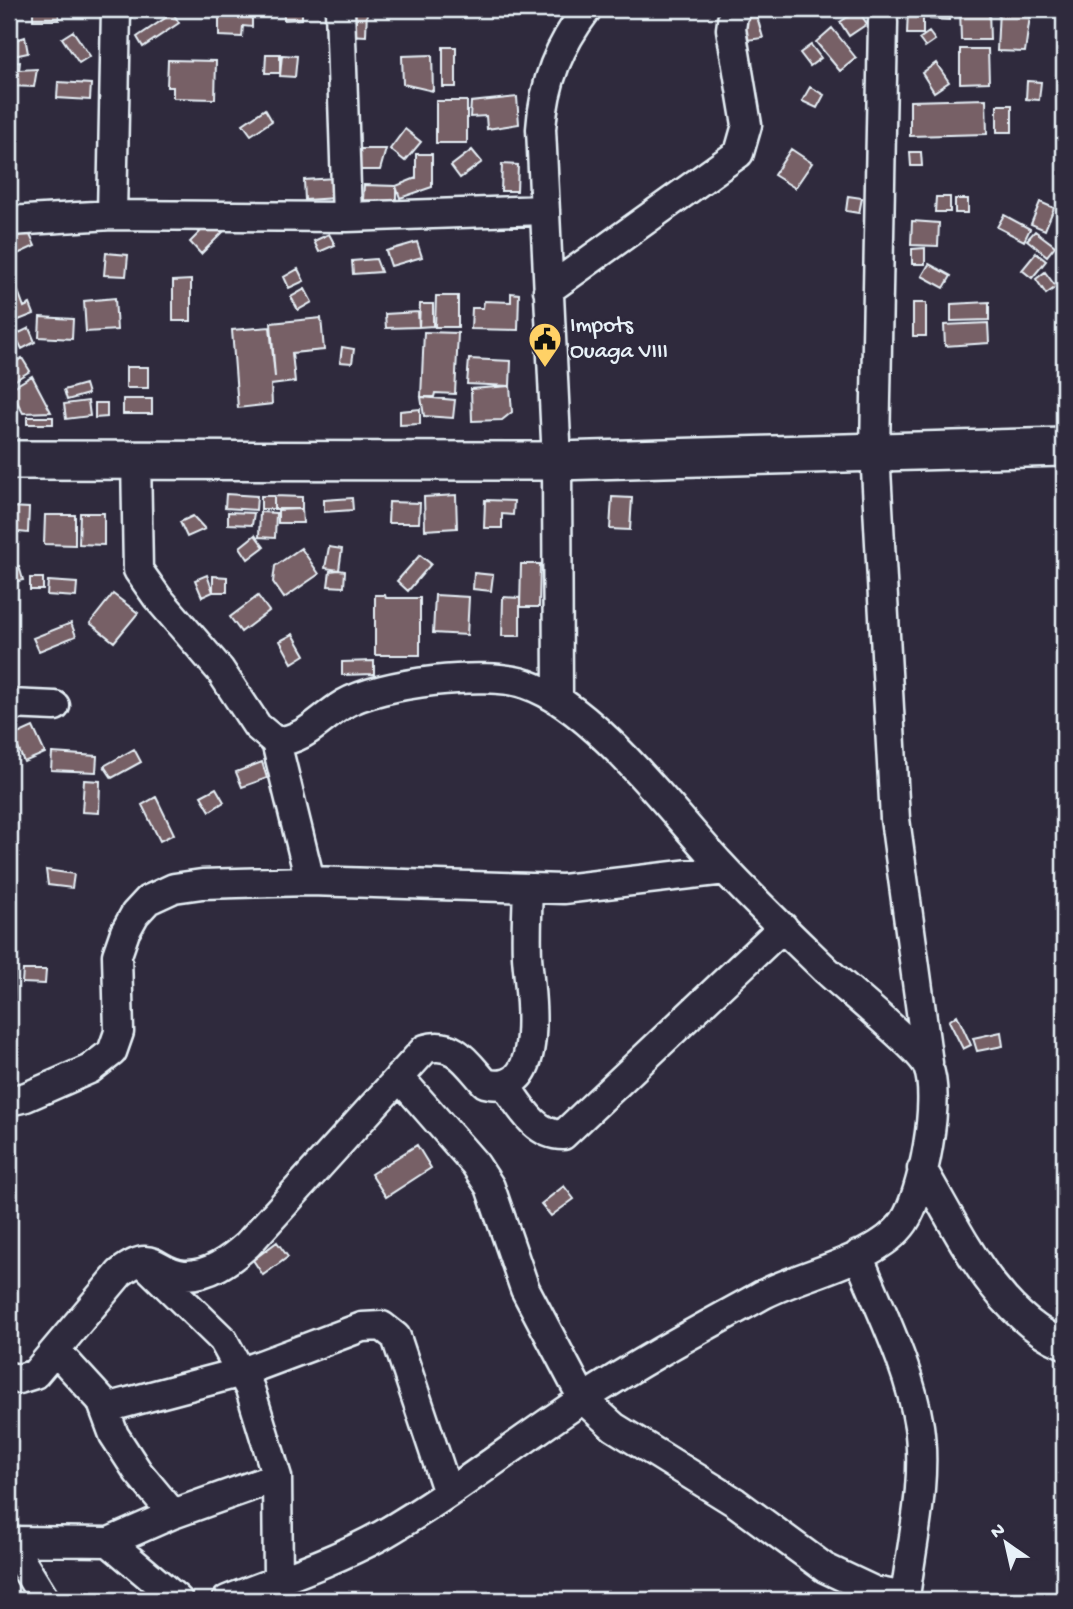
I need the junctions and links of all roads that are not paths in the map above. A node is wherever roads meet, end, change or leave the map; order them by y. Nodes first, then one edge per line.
1 (116, 9) edge
2 (340, 9) edge
3 (587, 9) edge
4 (737, 9) edge
5 (883, 22) dead end
6 (545, 210) junction
7 (112, 215) junction
8 (347, 217) junction
9 (9, 220) edge
10 (548, 290) junction
11 (1064, 447) edge
12 (875, 451) junction
13 (136, 458) junction
14 (9, 460) edge
15 (556, 461) junction
16 (558, 700) junction
17 (9, 704) edge
18 (55, 706) dead end
19 (276, 742) junction
20 (725, 870) junction
21 (310, 881) junction
22 (528, 890) junction
23 (783, 927) junction
24 (928, 1063) junction
25 (399, 1077) junction
26 (505, 1085) junction
27 (9, 1101) edge
28 (922, 1169) junction
29 (859, 1255) junction
30 (141, 1260) junction
31 (1064, 1344) edge
32 (56, 1351) junction
33 (242, 1372) junction
34 (9, 1377) edge
35 (583, 1399) junction
36 (106, 1408) junction
37 (277, 1477) junction
38 (448, 1493) junction
39 (173, 1514) junction
40 (9, 1541) edge
41 (109, 1542) junction
42 (278, 1580) junction
43 (906, 1599) edge
44 (46, 1600) edge
45 (178, 1600) edge
46 (227, 1600) edge

1 - 7 street
2 - 8 street
3 - 6 street
4 - 10 street
5 - 12 street
6 - 8 street
6 - 10 street
7 - 8 street
7 - 9 street
10 - 15 street
11 - 12 street
12 - 15 street
12 - 24 street
13 - 14 street
13 - 15 street
13 - 19 street
15 - 16 street
16 - 19 street
16 - 20 street
17 - 18 street
19 - 21 street
20 - 22 street
20 - 23 street
21 - 22 street
21 - 27 street
22 - 26 street
23 - 24 street
23 - 26 street
24 - 28 street
25 - 26 street
25 - 30 street
25 - 35 street
28 - 29 street
28 - 31 street
29 - 35 street
29 - 43 street
30 - 32 street
30 - 33 street
32 - 34 street
32 - 36 street
33 - 36 street
33 - 37 street
33 - 38 street
35 - 38 street
35 - 43 street
36 - 39 street
37 - 39 street
37 - 42 street
38 - 42 street
39 - 41 street
40 - 41 street
40 - 44 street
41 - 45 street
42 - 46 street

